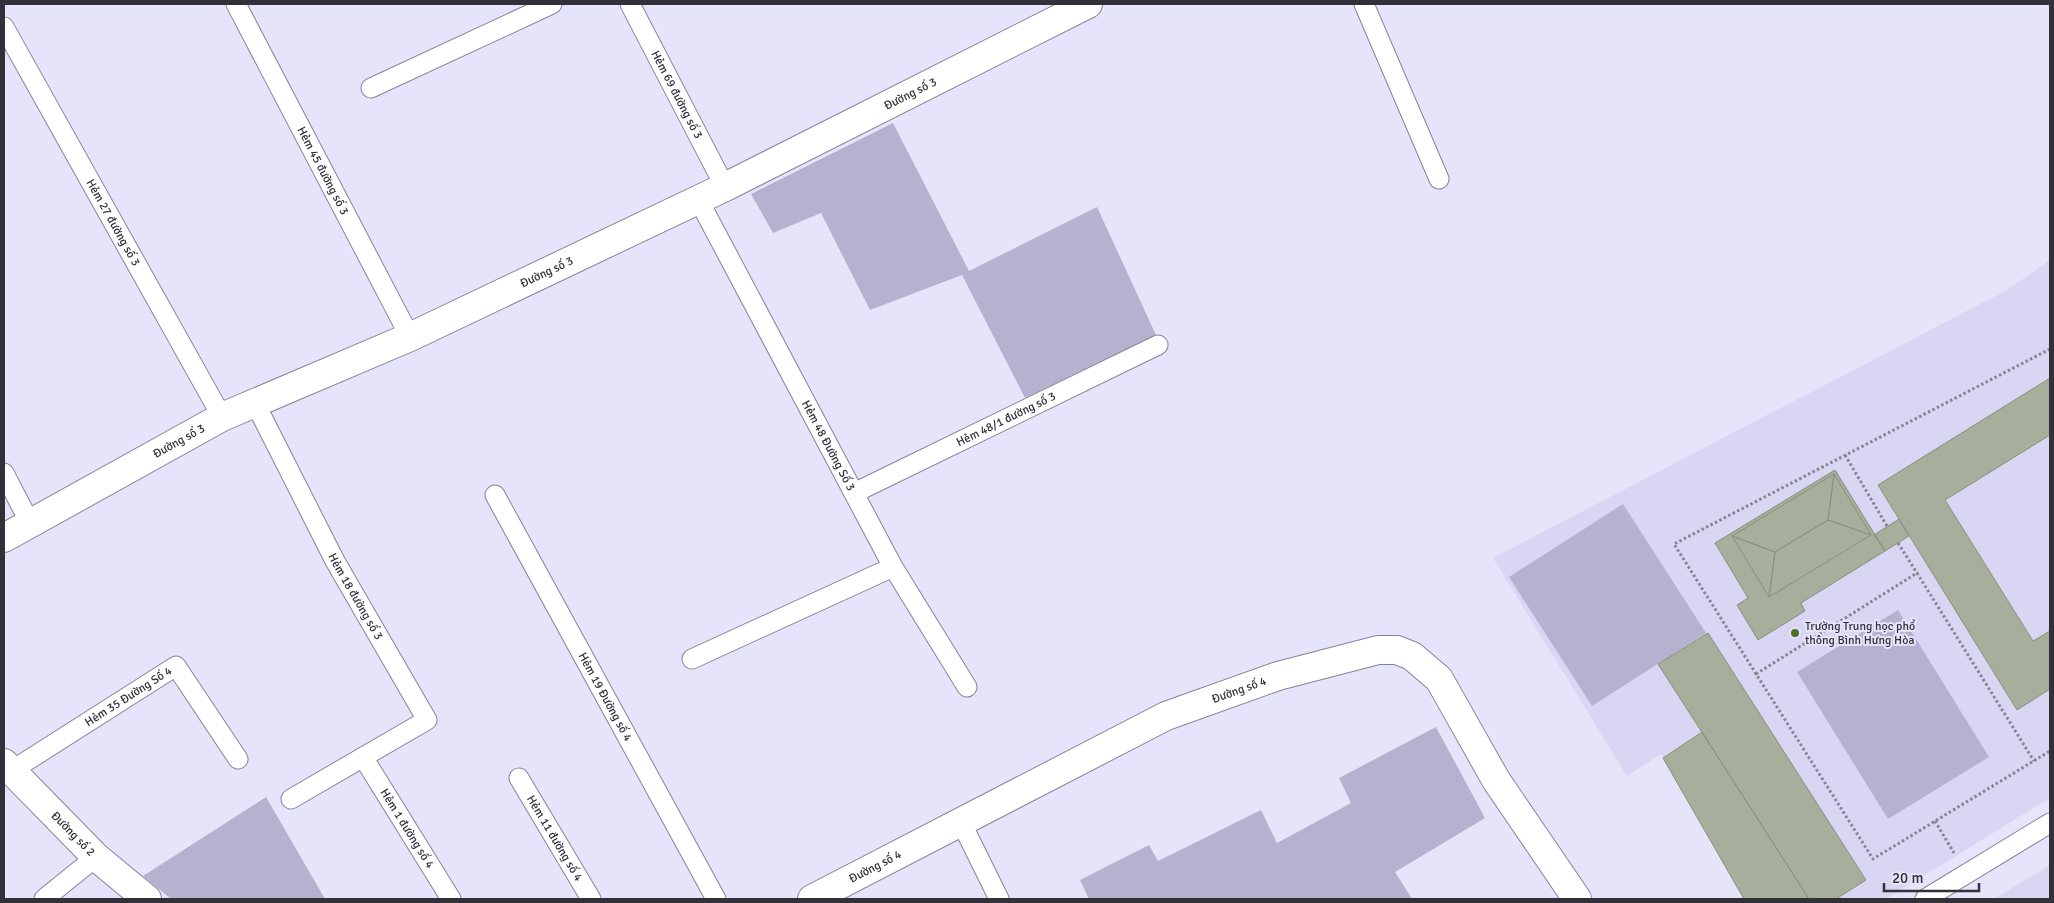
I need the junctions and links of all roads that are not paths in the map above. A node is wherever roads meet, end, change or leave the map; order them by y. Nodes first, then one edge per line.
1 (236, 4) edge
2 (552, 4) edge
3 (630, 4) edge
4 (1364, 4) edge
5 (1077, 6) edge
6 (4, 27) edge
7 (371, 88) dead end
8 (1439, 180) dead end
9 (724, 187) junction
10 (698, 199) junction
11 (410, 337) junction
12 (1158, 345) dead end
13 (255, 403) junction
14 (222, 417) junction
15 (4, 473) edge
16 (854, 493) junction
17 (494, 495) dead end
18 (30, 523) junction
19 (4, 538) edge
20 (894, 567) junction
21 (692, 659) dead end
22 (967, 687) dead end
23 (363, 757) junction
24 (238, 760) dead end
25 (7, 767) edge
26 (519, 778) dead end
27 (291, 799) dead end
28 (961, 822) junction
29 (2050, 823) edge
30 (96, 857) junction
31 (44, 899) edge
32 (147, 899) edge
33 (451, 899) edge
34 (592, 899) edge
35 (716, 899) edge
36 (812, 899) edge
37 (999, 899) edge
38 (1577, 899) edge
39 (1925, 899) edge

1 - 11 lane, Hẻm 45 đường số 3
2 - 7 lane
3 - 9 lane, Hẻm 69 đường số 3
4 - 8 lane
5 - 9 street, Đường số 3
6 - 14 lane, Hẻm 27 đường số 3
9 - 10 street, Đường số 3
10 - 11 street, Đường số 3
10 - 16 lane, Hẻm 48 Đường Số 3
11 - 13 street, Đường số 3
12 - 16 lane, Hẻm 48/1 đường số 3
13 - 14 street, Đường số 3
13 - 23 lane, Hẻm 18 đường số 3
14 - 18 street, Đường số 3
15 - 18 lane
16 - 20 lane, Hẻm 48 Đường Số 3
17 - 35 lane, Hẻm 19 Đường số 4
18 - 19 street, Đường số 3
20 - 21 lane
20 - 22 lane, Hẻm 48 Đường Số 3
23 - 27 lane
23 - 33 lane, Hẻm 1 đường số 4
24 - 25 lane, Hẻm 35 Đường Số 4
25 - 30 street, Đường số 2
26 - 34 lane, Hẻm 11 đường số 4
28 - 36 street, Đường số 4
28 - 37 lane
28 - 38 street, Đường số 4
29 - 39 lane
30 - 31 lane
30 - 32 street, Đường số 2

